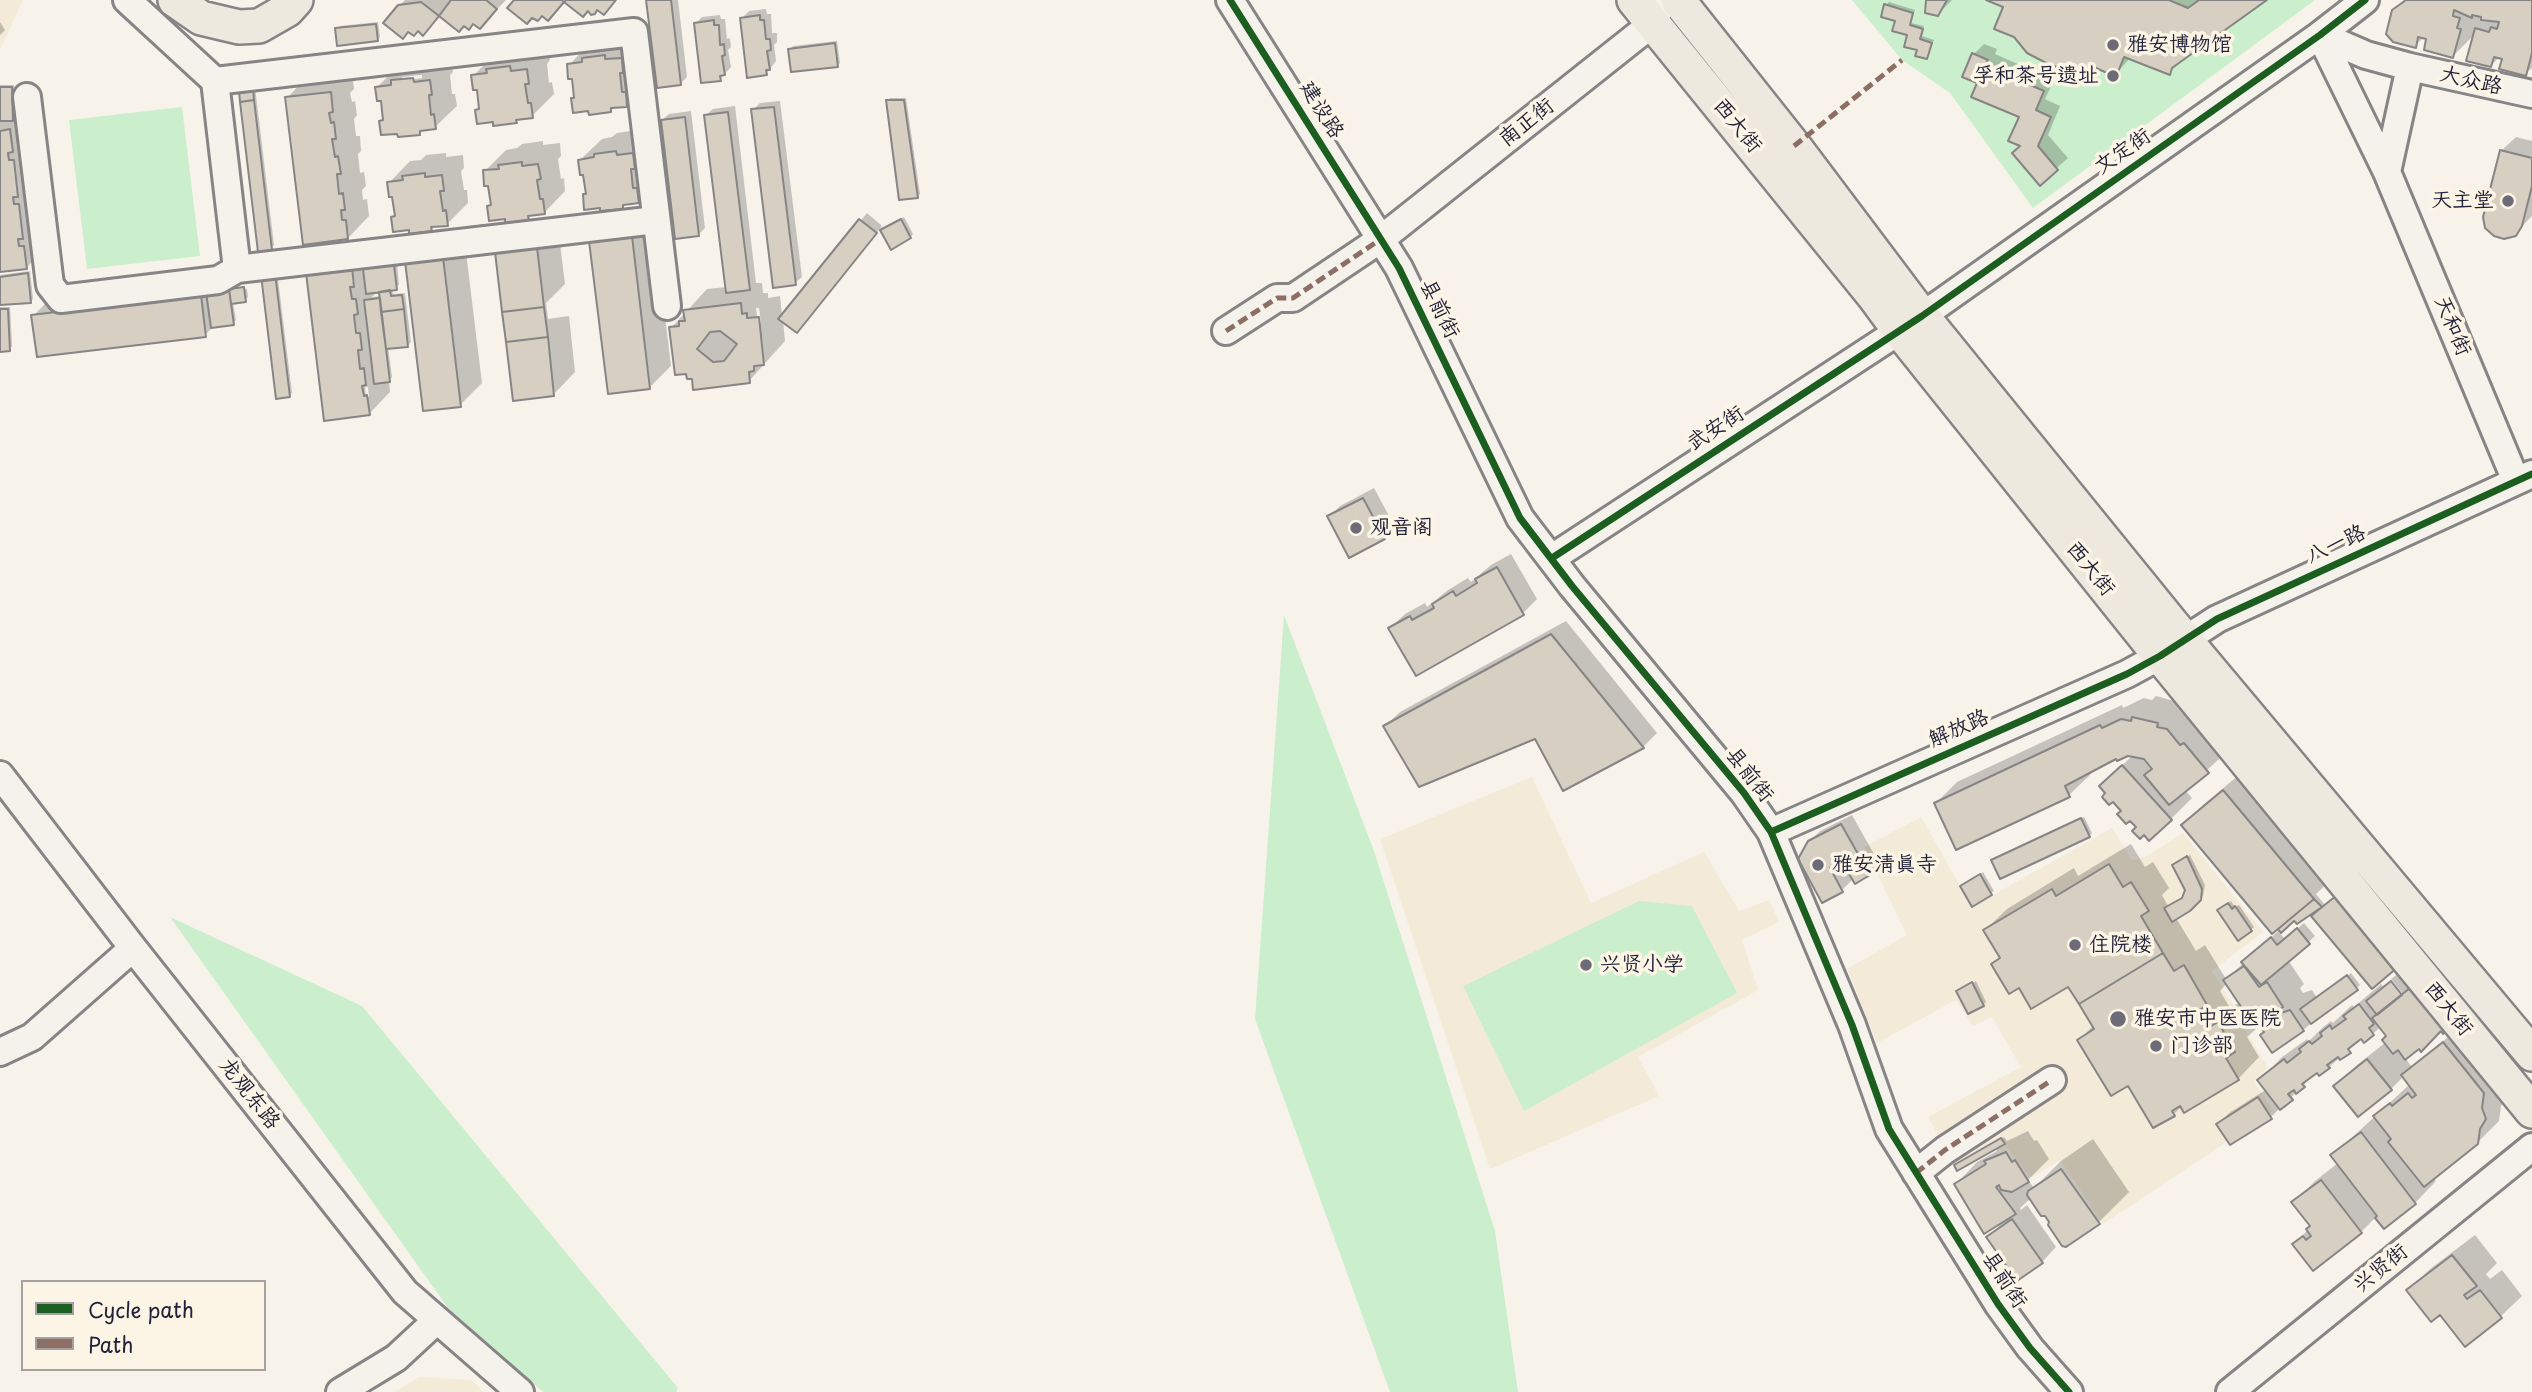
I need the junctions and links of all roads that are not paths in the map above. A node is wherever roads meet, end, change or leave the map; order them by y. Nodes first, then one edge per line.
1 (127, 0) edge
2 (175, 0) edge
3 (296, 0) edge
4 (1230, 0) edge
5 (1678, 0) edge
6 (2365, 0) edge
7 (1650, 8) edge
8 (2320, 35) junction
9 (2410, 67) junction
10 (215, 81) junction
11 (2532, 94) edge
12 (27, 97) dead end
13 (2387, 172) junction
14 (656, 220) junction
15 (1381, 239) junction
16 (237, 269) junction
17 (667, 306) dead end
18 (1910, 323) junction
19 (1226, 331) dead end
20 (2524, 477) edge
21 (1552, 558) junction
22 (2172, 648) junction
23 (0, 775) edge
24 (1771, 832) junction
25 (133, 948) junction
26 (0, 1052) edge
27 (2532, 1054) edge
28 (2052, 1080) dead end
29 (2532, 1111) edge
30 (2532, 1147) edge
31 (1916, 1173) junction
32 (437, 1321) junction
33 (340, 1392) edge
34 (520, 1392) edge
35 (2069, 1392) edge
36 (2230, 1392) edge

1 - 10 street
2 - 3 main road
4 - 15 street, 建设路
5 - 18 main road, 西大街
6 - 8 street, 文定街
7 - 15 street, 南正街
7 - 18 main road, 西大街
8 - 9 street, 大众路
8 - 13 street, 天和街
8 - 18 street, 文定街
9 - 11 street, 大众路
9 - 13 street
10 - 14 street
10 - 16 street
12 - 16 street
13 - 20 street, 天和街
14 - 16 street
14 - 17 street
15 - 19 street, 南正街
15 - 21 street, 县前街
18 - 21 street, 武安街
18 - 22 main road, 西大街
20 - 22 street, 八一路
21 - 24 street, 县前街
22 - 24 street, 解放路
22 - 27 main road, 西大街
22 - 29 main road, 西大街
23 - 25 street, 龙观东路
24 - 31 street, 县前街
25 - 26 street
25 - 32 street, 龙观东路
28 - 31 street
30 - 36 street, 兴贤街
31 - 35 street, 县前街
32 - 33 street
32 - 34 street, 龙观东路

